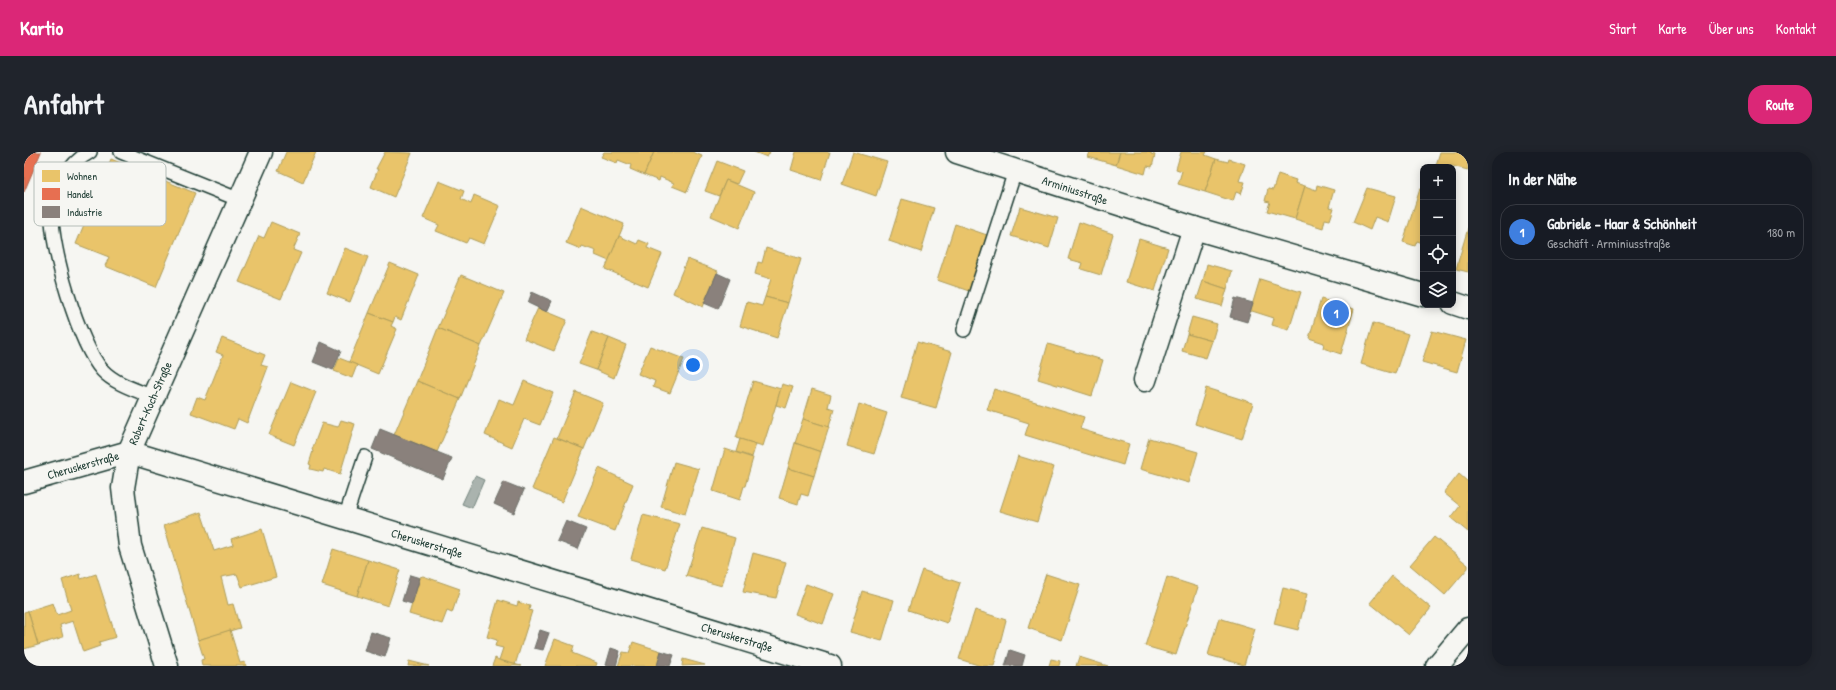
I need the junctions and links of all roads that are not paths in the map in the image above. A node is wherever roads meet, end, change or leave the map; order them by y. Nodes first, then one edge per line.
1 (90, 152) edge
2 (121, 152) edge
3 (261, 152) edge
4 (957, 152) edge
5 (76, 162) edge
6 (146, 162) edge
7 (166, 170) edge
8 (1015, 170) junction
9 (240, 200) junction
10 (53, 226) edge
11 (1194, 228) junction
12 (1420, 293) edge
13 (1456, 304) edge
14 (1468, 308) edge
15 (964, 330) dead end
16 (1145, 380) dead end
17 (153, 397) junction
18 (129, 452) junction
19 (365, 457) dead end
20 (24, 482) edge
21 (345, 518) junction
22 (1468, 629) edge
23 (167, 666) edge
24 (830, 666) edge
25 (1437, 666) edge

1 - 5 lane
2 - 6 lane
3 - 9 street, Robert-Koch-Straße
4 - 8 street, Arminiusstraße
7 - 9 lane
8 - 11 street, Arminiusstraße
8 - 15 lane
9 - 17 street, Robert-Koch-Straße
10 - 17 lane
11 - 12 street, Arminiusstraße
11 - 16 street
13 - 14 street
17 - 18 street, Robert-Koch-Straße
18 - 20 street, Cheruskerstraße
18 - 21 street, Cheruskerstraße
18 - 23 street, Robert-Koch-Straße
19 - 21 lane
21 - 24 street, Cheruskerstraße
22 - 25 street

